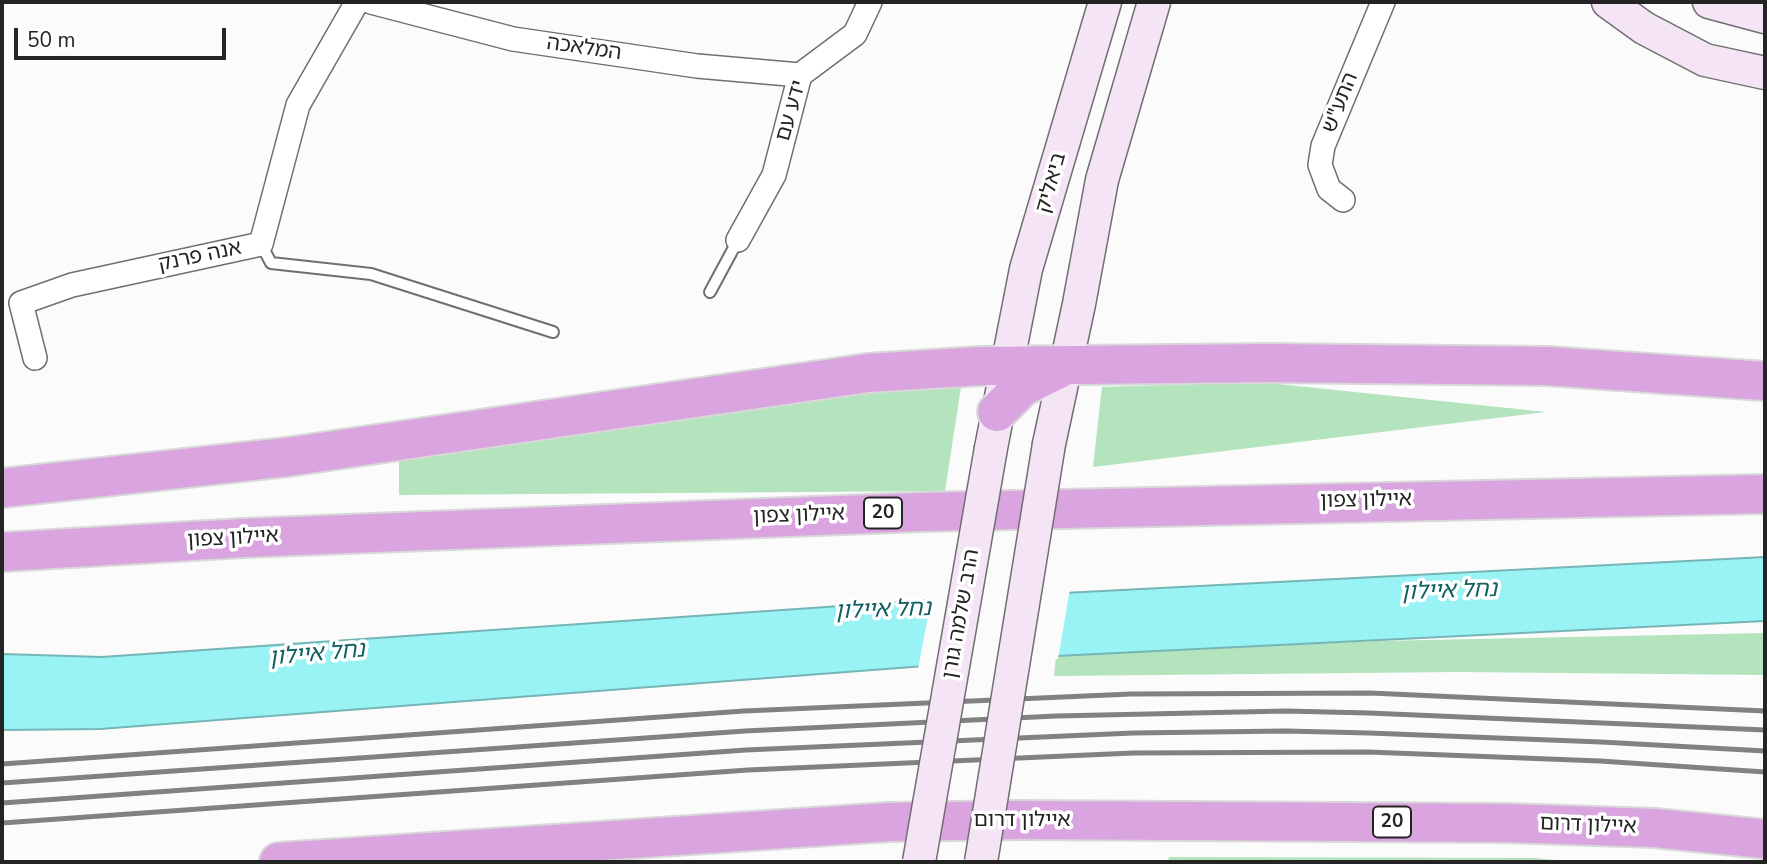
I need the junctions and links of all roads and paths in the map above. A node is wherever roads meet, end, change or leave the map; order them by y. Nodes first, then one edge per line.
1 (356, 2) edge
2 (372, 2) edge
3 (870, 2) edge
4 (1105, 2) edge
5 (1154, 2) edge
6 (1383, 2) edge
7 (1608, 2) edge
8 (1709, 2) edge
9 (1765, 17) edge
10 (1765, 73) edge
11 (800, 75) junction
12 (1343, 200) dead end
13 (738, 240) joint
14 (261, 244) junction
15 (710, 292) dead end
16 (553, 332) dead end
17 (35, 358) dead end
18 (1006, 367) junction
19 (1065, 367) junction
20 (1765, 381) edge
21 (994, 430) junction
22 (2, 488) edge
23 (1765, 494) edge
24 (2, 552) edge
25 (1765, 839) edge
26 (279, 862) edge
27 (919, 862) edge
28 (981, 862) edge

1 - 14 street, אנה פרנק
2 - 11 street, המלאכה
3 - 11 street, ידע עם
4 - 18 main road, ביאליק
5 - 19 main road
6 - 12 street, התע"ש
7 - 10 main road
8 - 9 main road
11 - 13 street, ידע עם
13 - 15 lane
14 - 16 lane
14 - 17 street, אנה פרנק
18 - 19 highway
18 - 21 main road, הרב שלמה גורן
18 - 22 highway
19 - 20 highway
19 - 21 highway
19 - 28 main road, bridge
21 - 27 main road, הרב שלמה גורן, bridge
23 - 24 highway, איילון צפון / 20
25 - 26 highway, איילון דרום / 20

